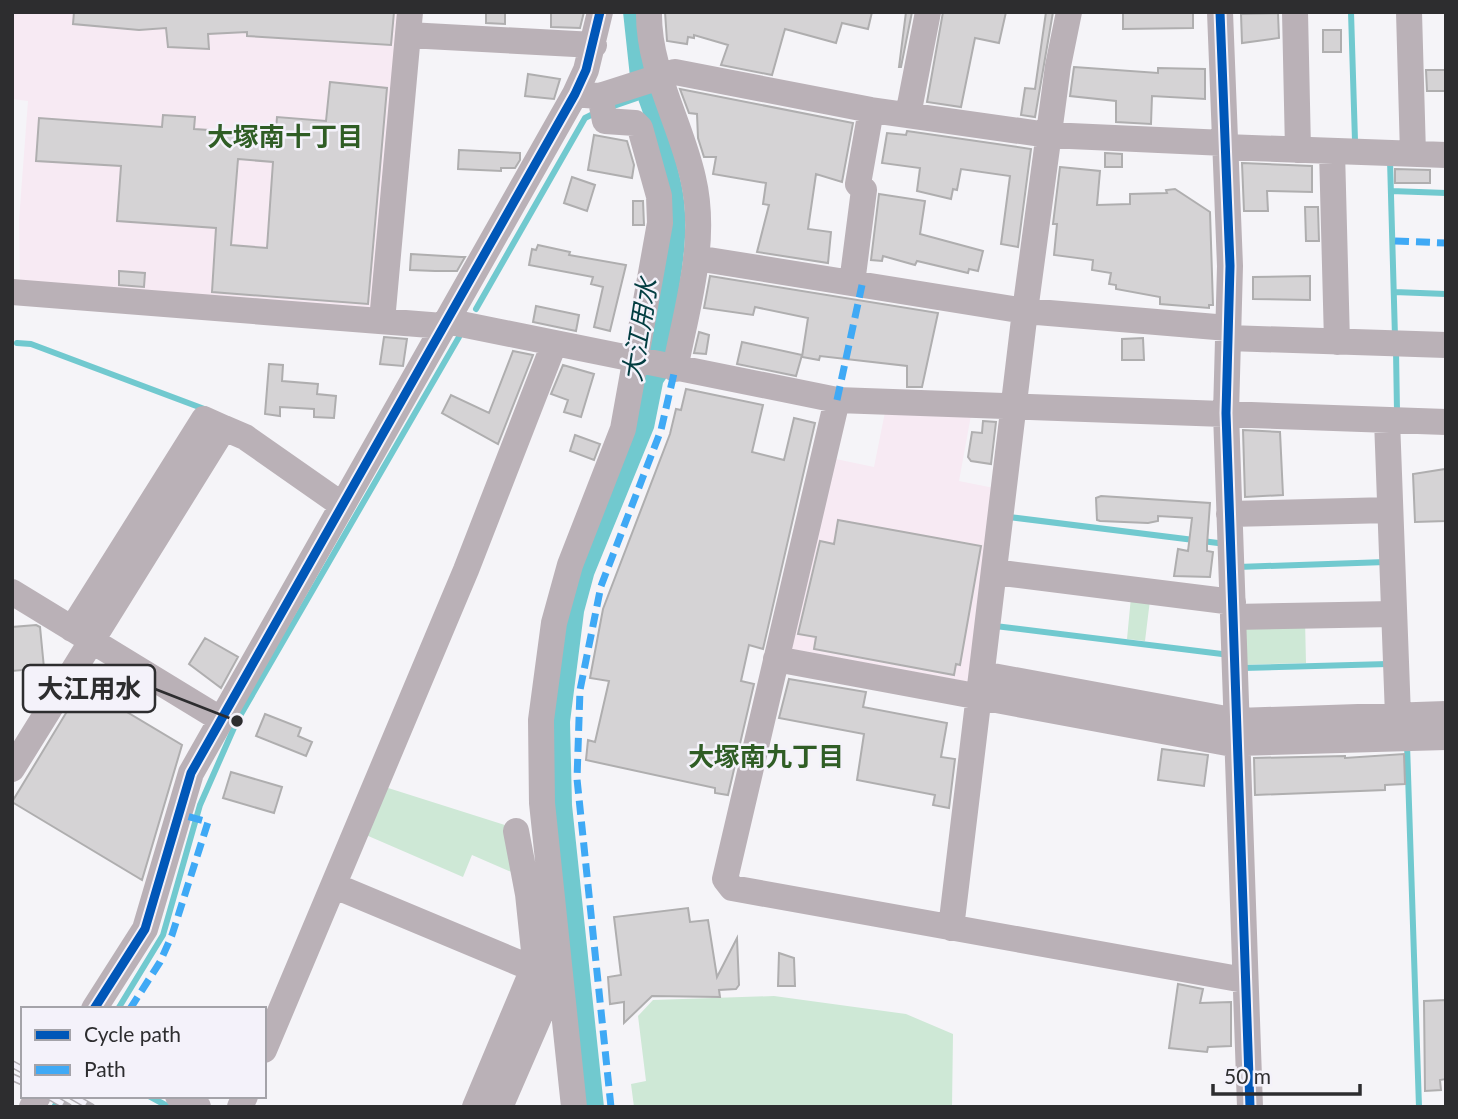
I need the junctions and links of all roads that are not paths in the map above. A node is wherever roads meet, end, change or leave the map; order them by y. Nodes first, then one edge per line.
1 (600, 12) edge
2 (649, 12) edge
3 (928, 12) edge
4 (1069, 12) edge
5 (1220, 12) edge
6 (1295, 12) edge
7 (1409, 12) edge
8 (409, 24) edge
9 (594, 45) junction
10 (659, 77) junction
11 (595, 102) junction
12 (871, 110) junction
13 (908, 115) junction
14 (1048, 135) junction
15 (1225, 145) junction
16 (1298, 150) junction
17 (1332, 151) junction
18 (1413, 154) junction
19 (1446, 155) edge
20 (696, 258) junction
21 (852, 283) junction
22 (12, 292) edge
23 (1025, 311) junction
24 (382, 321) junction
25 (445, 323) junction
26 (1228, 333) junction
27 (1337, 342) junction
28 (554, 344) junction
29 (1446, 345) edge
30 (639, 362) junction
31 (673, 369) junction
32 (836, 400) junction
33 (1012, 407) junction
34 (1226, 413) junction
35 (1387, 420) junction
36 (1446, 422) edge
37 (342, 505) junction
38 (1390, 510) junction
39 (1229, 514) junction
40 (994, 572) junction
41 (12, 592) edge
42 (1233, 610) junction
43 (1394, 614) junction
44 (82, 636) junction
45 (776, 659) junction
46 (981, 685) junction
47 (1446, 714) edge
48 (1398, 716) junction
49 (220, 719) junction
50 (1238, 737) junction
51 (1446, 737) edge
52 (12, 769) edge
53 (516, 831) dead end
54 (335, 886) junction
55 (951, 928) junction
56 (534, 969) junction
57 (1244, 980) junction
58 (95, 1007) edge
59 (266, 1046) edge
60 (182, 1098) edge
61 (12, 1102) edge
62 (19, 1107) edge
63 (198, 1107) edge
64 (475, 1107) edge
65 (500, 1107) edge
66 (574, 1107) edge
67 (1250, 1107) edge

1 - 9 street
2 - 10 street
3 - 13 street
4 - 14 street
5 - 15 street
6 - 16 street
7 - 18 street
8 - 9 street
8 - 24 street
9 - 11 street
10 - 11 street
10 - 12 street
10 - 20 street
11 - 25 street
11 - 30 street
12 - 13 street
12 - 21 street
13 - 14 street
14 - 15 street
14 - 23 street
15 - 16 street
15 - 26 street
16 - 17 street
17 - 18 street
17 - 27 street
18 - 19 street
20 - 21 street
20 - 31 street
21 - 23 street
22 - 24 street
23 - 26 street
23 - 33 street
24 - 25 street
25 - 28 street
25 - 37 street
26 - 27 street
26 - 34 street
27 - 29 street
28 - 30 street
28 - 54 street
30 - 31 street
30 - 66 street
31 - 32 street
32 - 33 street
32 - 45 street
33 - 34 street
33 - 40 street
34 - 35 street
34 - 39 street
35 - 36 street
35 - 38 street
37 - 44 street
37 - 49 street
38 - 39 street
38 - 43 street
39 - 42 street
40 - 42 street
40 - 46 street
41 - 44 street
42 - 43 street
42 - 50 street
43 - 48 street
44 - 49 street
44 - 52 street
45 - 46 street
45 - 55 street
46 - 50 street
46 - 55 street
47 - 48 street
48 - 50 street
49 - 58 street
50 - 51 street
50 - 57 street
53 - 56 street
54 - 56 street
54 - 59 street
55 - 57 street
56 - 64 street
56 - 65 street
57 - 67 street
60 - 63 street
61 - 62 street

